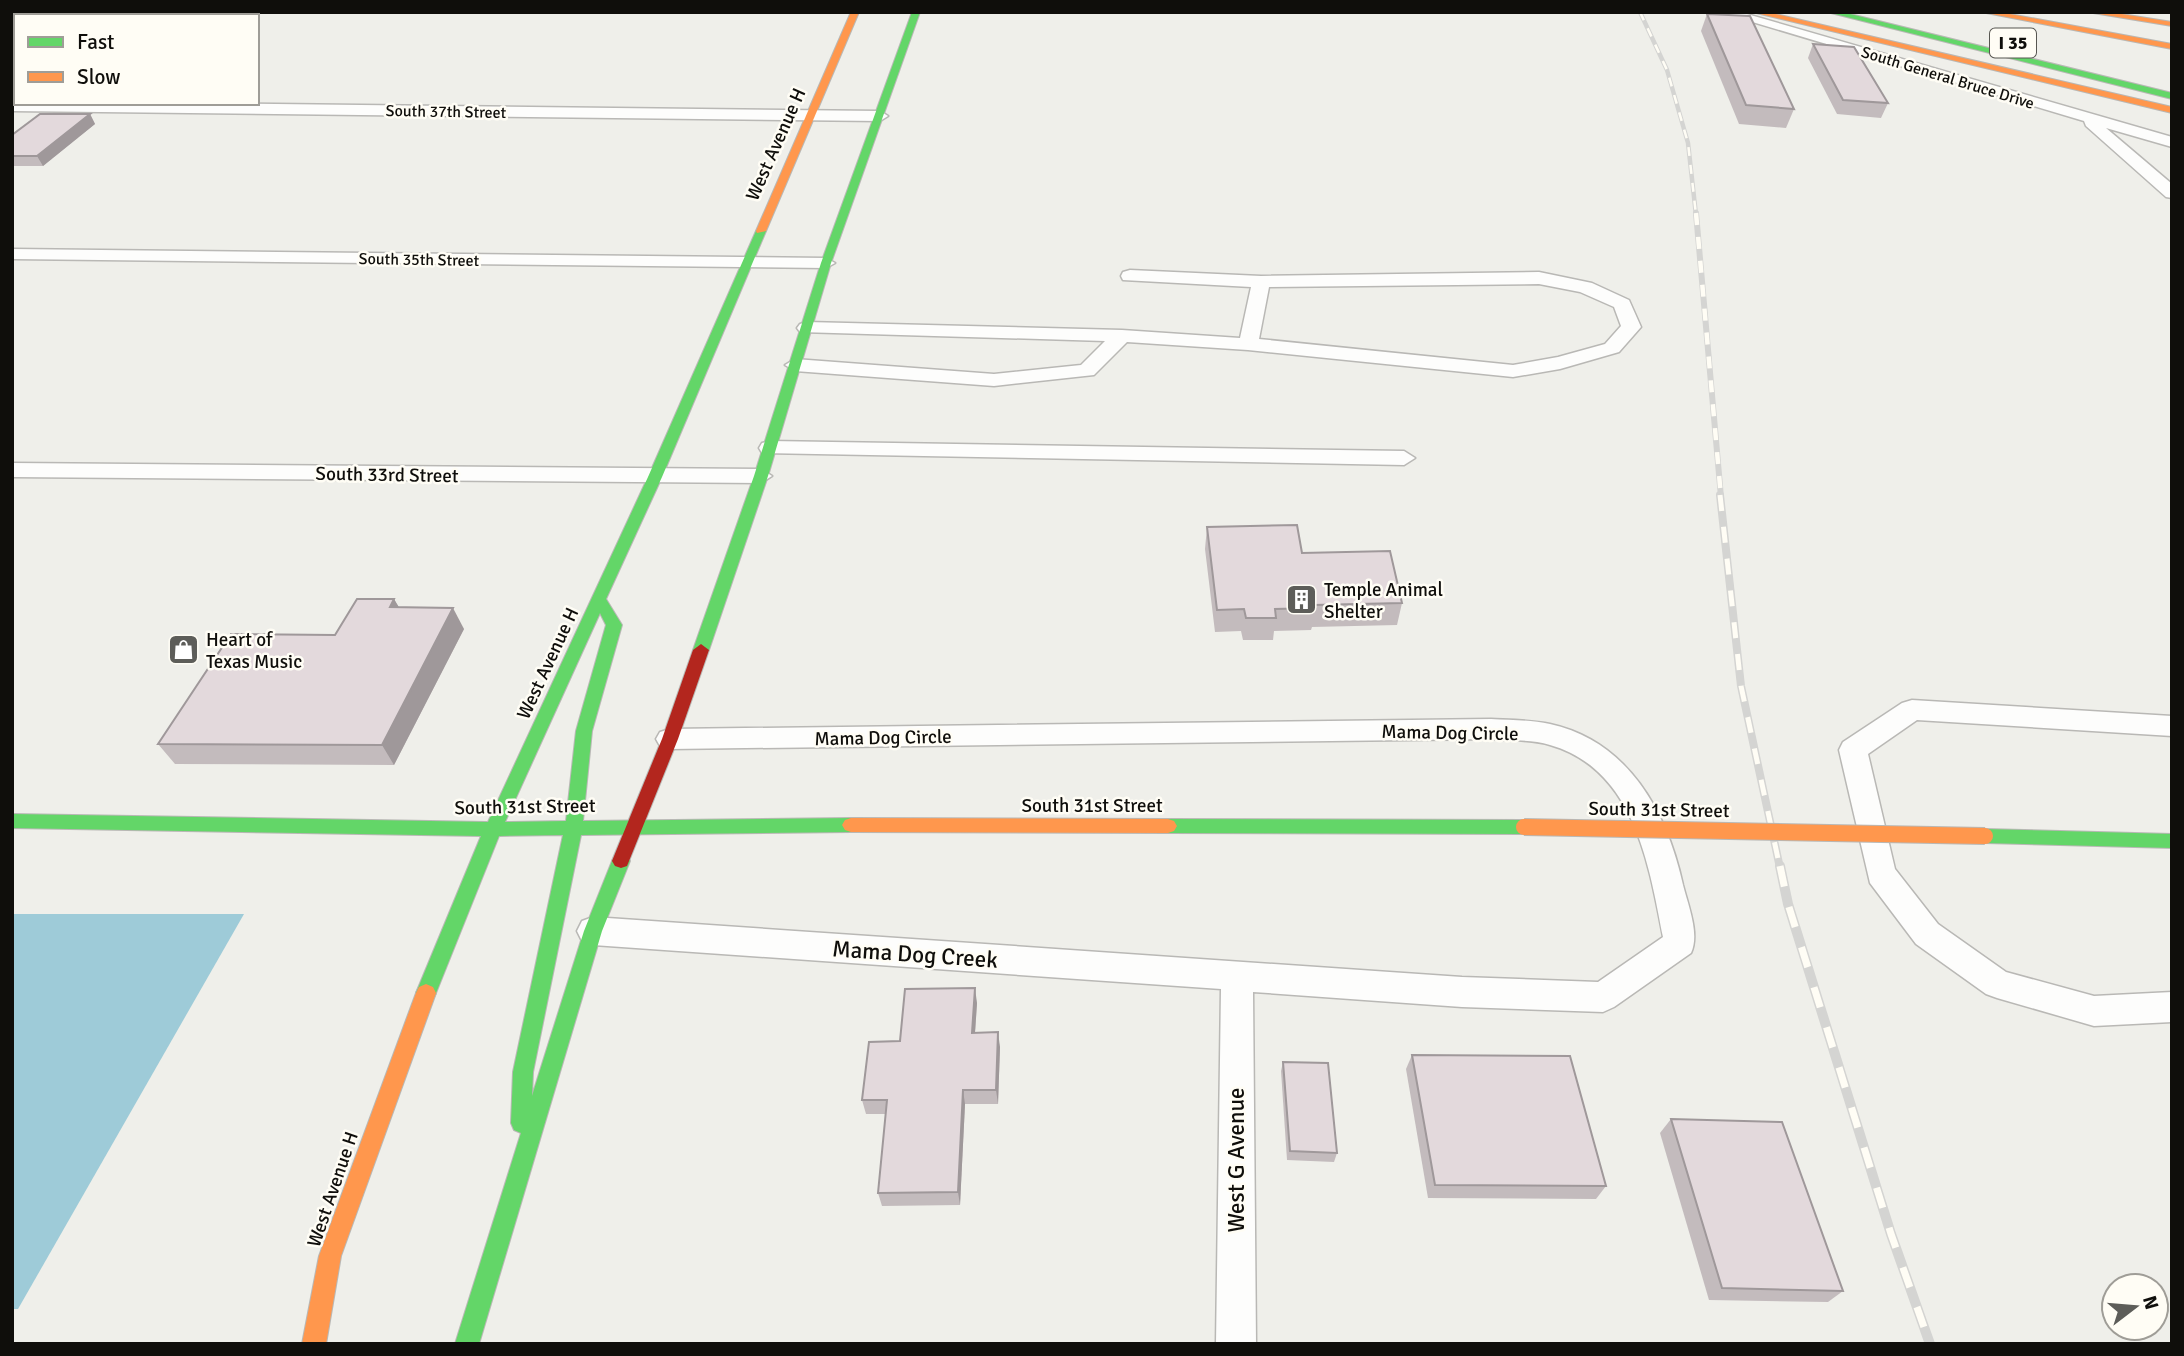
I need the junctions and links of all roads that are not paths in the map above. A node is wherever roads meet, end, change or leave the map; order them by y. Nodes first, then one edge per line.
1 (855, 12) edge
2 (916, 12) edge
3 (1725, 12) edge
4 (1756, 12) edge
5 (1831, 12) edge
6 (1854, 12) edge
7 (1985, 12) edge
8 (1993, 12) edge
9 (2091, 12) edge
10 (2119, 12) edge
11 (2172, 23) edge
12 (2172, 37) edge
13 (2172, 47) edge
14 (2065, 52) dead end
15 (2172, 96) edge
16 (42, 105) edge
17 (12, 106) edge
18 (2172, 110) edge
19 (811, 115) junction
20 (880, 116) junction
21 (2087, 119) junction
22 (12, 125) edge
23 (2172, 142) edge
24 (2172, 193) edge
25 (12, 254) edge
26 (746, 263) junction
27 (826, 263) junction
28 (1130, 275) dead end
29 (1261, 282) junction
30 (807, 328) junction
31 (1122, 336) junction
32 (1248, 344) junction
33 (795, 365) junction
34 (770, 448) junction
35 (1404, 458) dead end
36 (12, 470) edge
37 (655, 477) junction
38 (761, 477) junction
39 (599, 598) junction
40 (2172, 726) edge
41 (670, 739) junction
42 (12, 821) edge
43 (637, 826) junction
44 (574, 827) junction
45 (493, 829) junction
46 (2172, 841) edge
47 (593, 931) junction
48 (1237, 976) junction
49 (2172, 1007) edge
50 (520, 1170) junction
51 (314, 1344) edge
52 (467, 1344) edge
53 (1236, 1344) edge

1 - 19 main road, West Avenue H
2 - 20 main road
3 - 21 street, South General Bruce Drive
4 - 18 main road, South General Bruce Drive
5 - 15 main road
6 - 14 main road, I 35
7 - 13 main road, I 35
8 - 12 main road
9 - 11 main road
10 - 11 street
16 - 17 street, South 37th Street
16 - 19 street, South 37th Street
16 - 22 street
19 - 20 street, South 37th Street
19 - 26 main road, West Avenue H
20 - 27 main road
21 - 23 street, South General Bruce Drive
21 - 24 street
25 - 26 street, South 35th Street
26 - 27 street, South 35th Street
26 - 37 main road, West Avenue H
27 - 30 main road
28 - 29 street
29 - 32 street
29 - 32 street
30 - 31 street
30 - 33 main road
31 - 32 street
31 - 33 street
33 - 34 main road
34 - 35 street
34 - 38 main road
36 - 37 street, South 33rd Street
37 - 38 street, South 33rd Street
37 - 39 main road, West Avenue H
38 - 41 main road
39 - 44 main road
39 - 45 main road, West Avenue H
40 - 49 street
41 - 43 main road
41 - 48 street, Mama Dog Circle
42 - 45 main road, South 31st Street
43 - 44 main road, South 31st Street
43 - 46 main road, South 31st Street, bridge
43 - 47 main road
44 - 45 main road, South 31st Street
44 - 50 main road
45 - 51 main road, West Avenue H
47 - 48 street, Mama Dog Creek
47 - 50 main road
48 - 53 street, West G Avenue
50 - 52 main road

